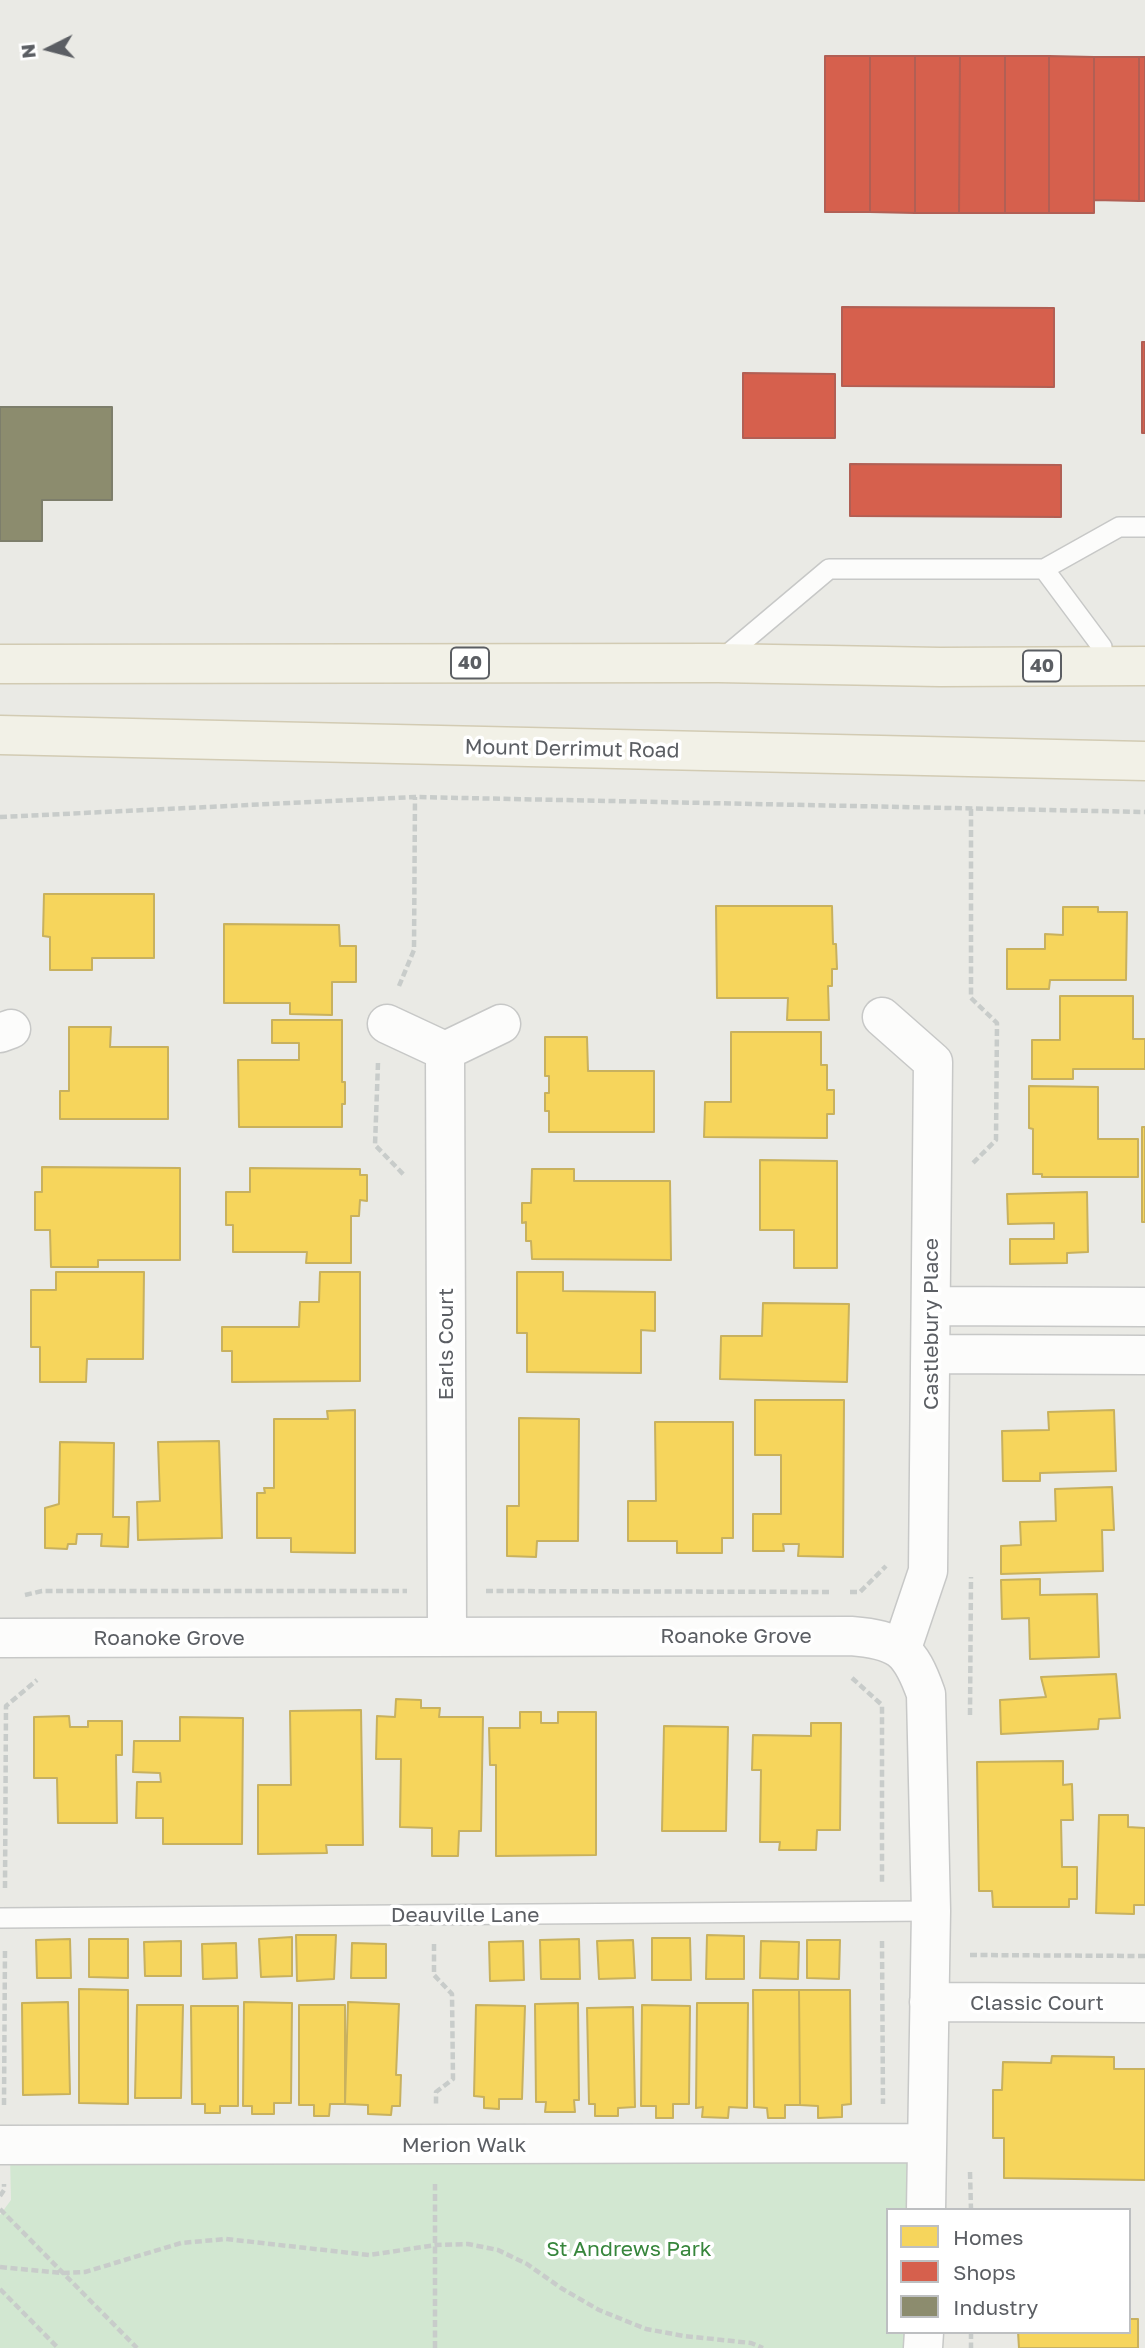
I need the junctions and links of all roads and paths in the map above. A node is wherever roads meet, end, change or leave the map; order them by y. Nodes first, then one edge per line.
1 (1145, 527) edge
2 (1044, 569) junction
3 (1145, 643) edge
4 (1102, 647) junction
5 (718, 663) junction
6 (0, 664) edge
7 (1005, 666) junction
8 (1145, 666) edge
9 (0, 735) edge
10 (1145, 761) edge
11 (415, 797) junction
12 (971, 809) junction
13 (1145, 812) edge
14 (0, 817) edge
15 (392, 1009) joint
16 (882, 1017) dead end
17 (501, 1024) dead end
18 (445, 1051) junction
19 (378, 1062) dead end
20 (970, 1166) dead end
21 (404, 1176) dead end
22 (932, 1306) junction
23 (1145, 1307) edge
24 (932, 1354) junction
25 (1145, 1355) edge
26 (928, 1571) junction
27 (447, 1591) junction
28 (832, 1592) dead end
29 (846, 1592) dead end
30 (34, 1593) junction
31 (22, 1596) dead end
32 (447, 1636) junction
33 (18, 1638) edge
34 (902, 1648) junction
35 (838, 1678) dead end
36 (930, 1911) junction
37 (882, 1912) junction
38 (433, 1915) junction
39 (0, 1918) edge
40 (970, 1955) dead end
41 (1145, 1956) edge
42 (929, 2002) junction
43 (1145, 2003) edge
44 (883, 2143) junction
45 (927, 2143) junction
46 (0, 2145) edge
47 (435, 2145) junction
48 (926, 2208) edge
49 (0, 2209) edge
50 (436, 2245) junction
51 (0, 2267) edge
52 (62, 2273) junction
53 (0, 2289) edge
54 (58, 2348) edge
55 (137, 2348) edge
56 (435, 2348) edge
57 (763, 2348) edge

1 - 2 lane
2 - 4 lane
2 - 5 lane
3 - 4 main road
4 - 7 main road
5 - 6 main road, 40
5 - 7 main road, 40
7 - 8 main road, 40
9 - 10 main road, Mount Derrimut Road
11 - 12 path
11 - 14 path
11 - 15 path
12 - 13 path
12 - 20 path
15 - 18 street
16 - 22 street, Castlebury Place
17 - 18 street
18 - 27 street, Earls Court
19 - 21 path
22 - 23 street
22 - 24 street, Castlebury Place
24 - 25 street
24 - 26 street, Castlebury Place
26 - 29 path
26 - 34 street, Castlebury Place
27 - 28 path
27 - 30 path
27 - 32 street, Earls Court
30 - 31 path
30 - 33 path
32 - 33 street, Roanoke Grove
32 - 34 street, Roanoke Grove
34 - 36 street
35 - 37 path
36 - 37 lane, Deauville Lane
36 - 42 street
37 - 38 lane, Deauville Lane
37 - 44 path
38 - 39 lane, Deauville Lane
38 - 47 path
40 - 41 path
42 - 43 street, Classic Court
42 - 45 street
44 - 45 street, Merion Walk
44 - 47 street, Merion Walk
45 - 48 street
46 - 47 street, Merion Walk
47 - 50 path
49 - 52 path
50 - 52 path
50 - 56 path
50 - 57 path
51 - 52 path
52 - 55 path
53 - 54 path

